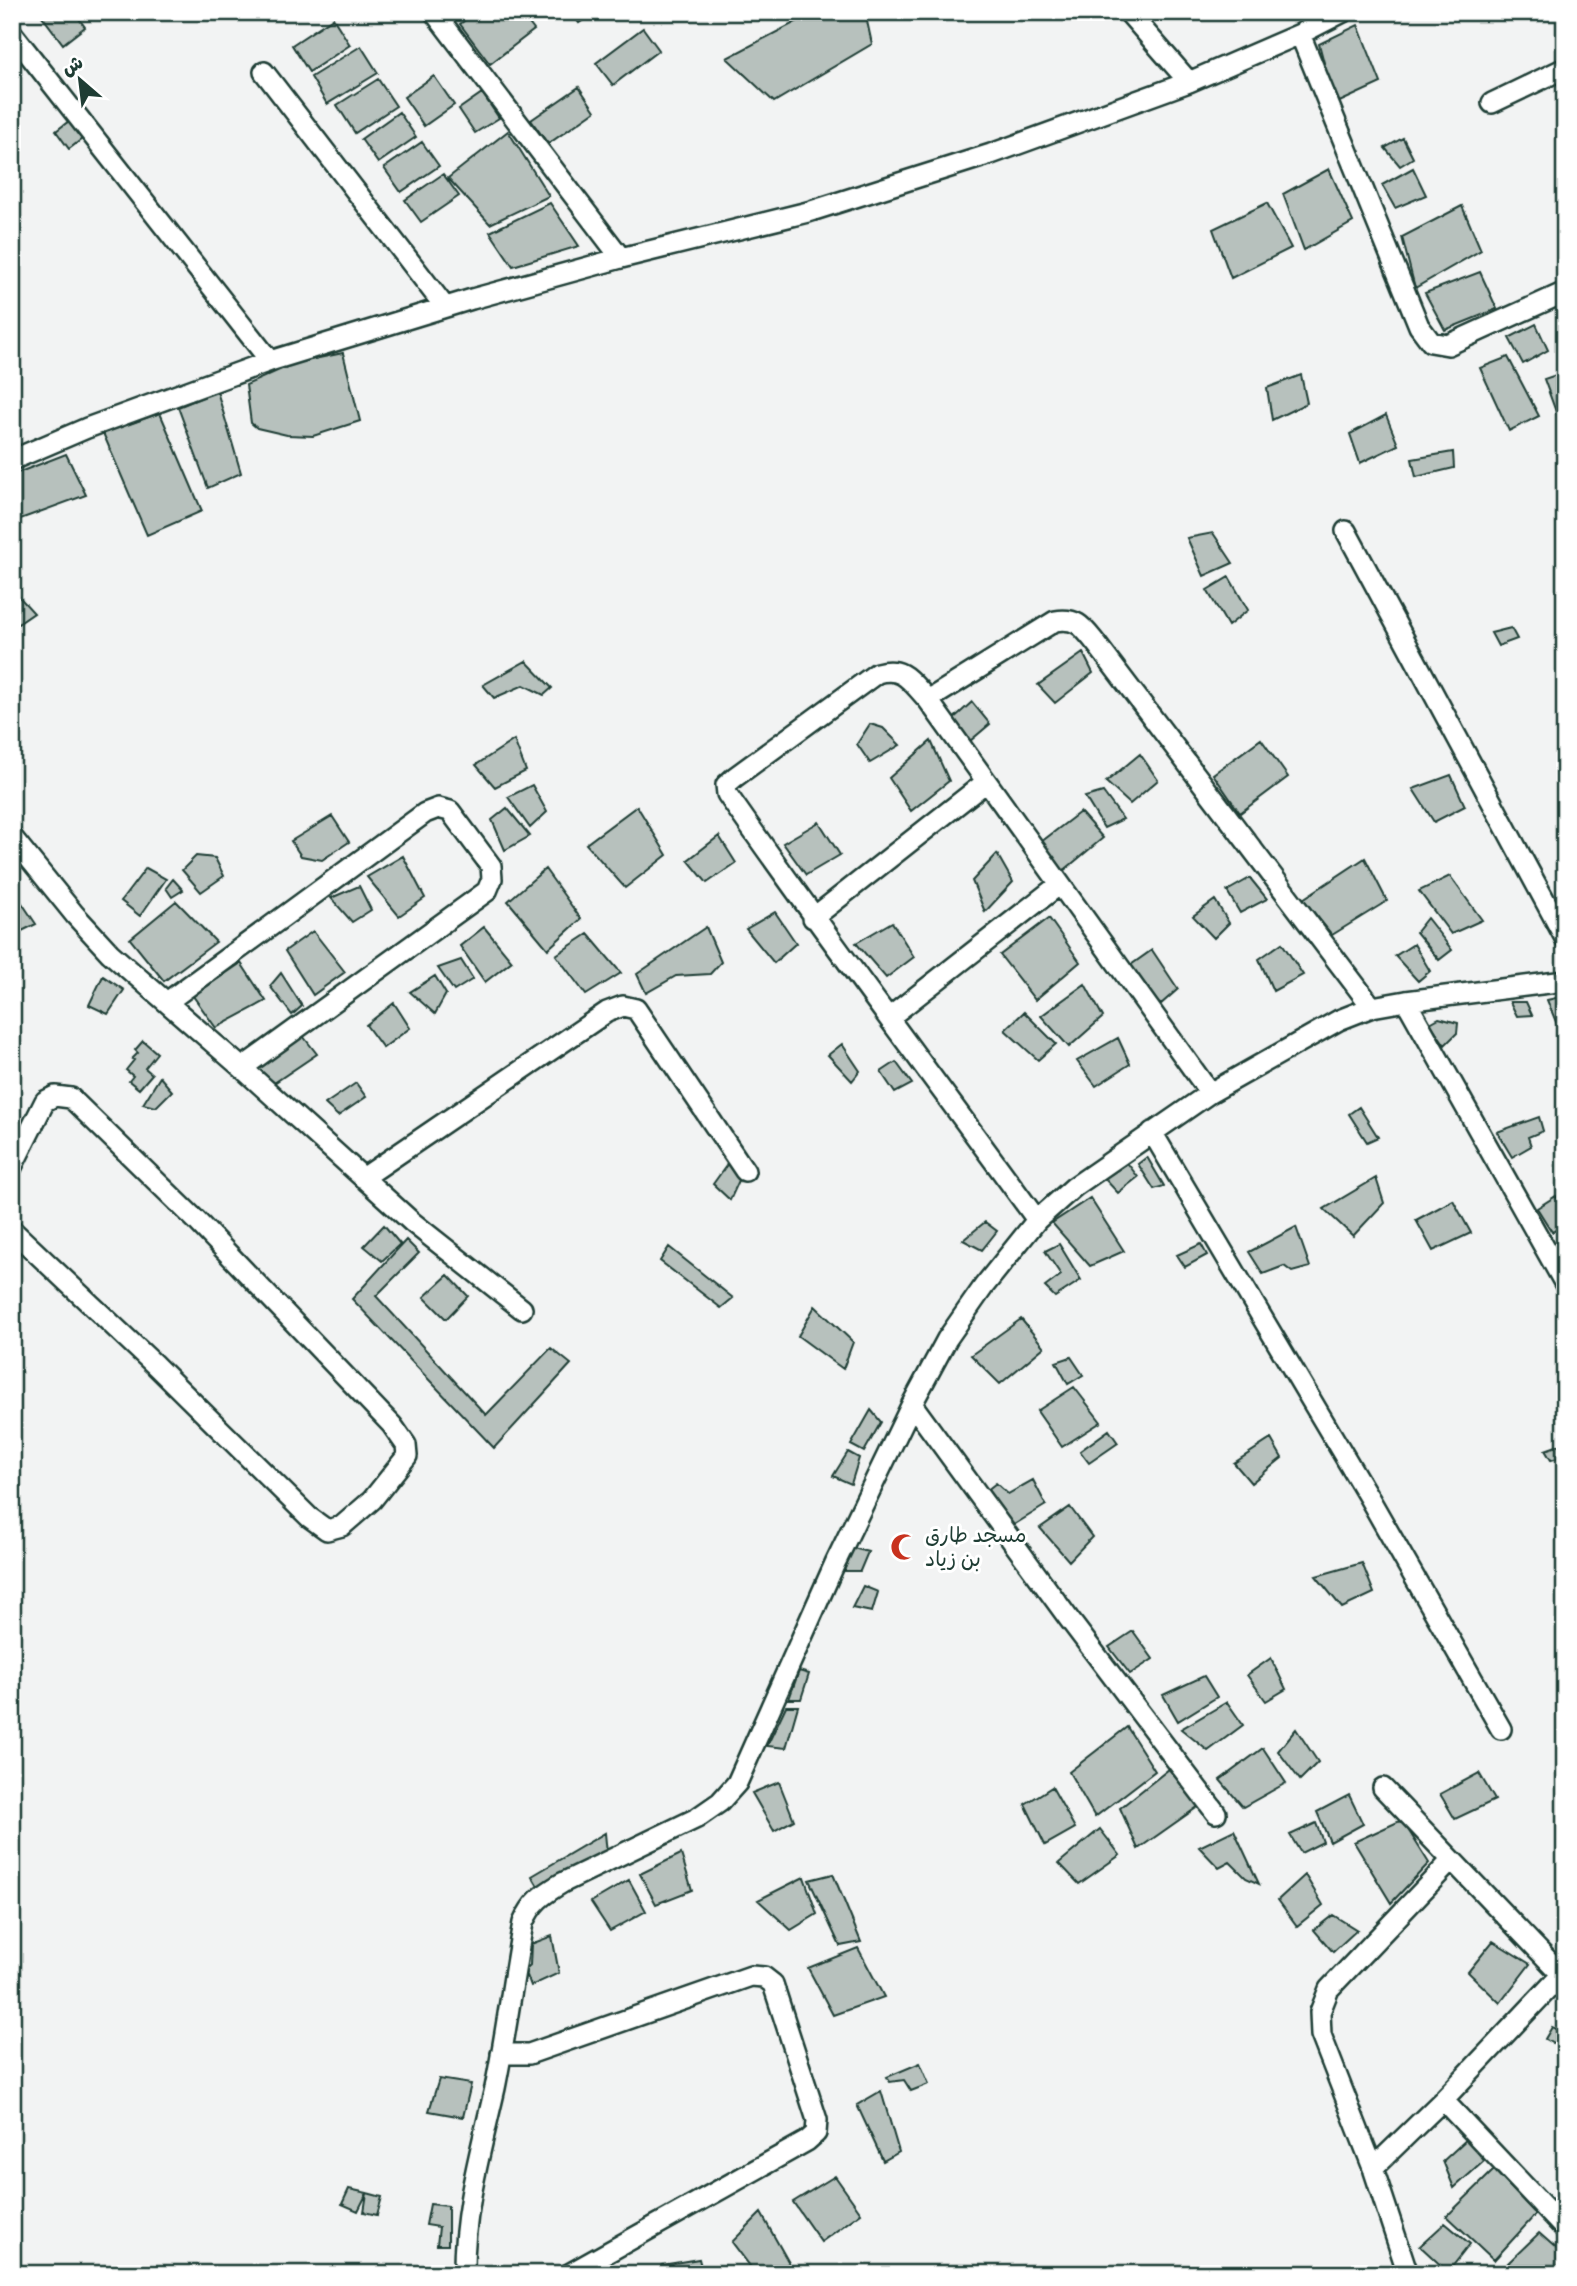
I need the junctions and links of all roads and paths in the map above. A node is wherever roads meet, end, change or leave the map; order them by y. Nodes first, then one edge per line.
1 (434, 12) edge
2 (1128, 12) edge
3 (1343, 12) edge
4 (12, 33) edge
5 (1300, 34) junction
6 (1565, 68) edge
7 (264, 72) dead end
8 (1189, 82) junction
9 (1492, 103) dead end
10 (621, 258) junction
11 (1563, 293) dead end
12 (445, 307) junction
13 (270, 361) junction
14 (12, 460) edge
15 (1346, 531) dead end
16 (928, 700) junction
17 (986, 782) junction
18 (12, 837) edge
19 (1060, 884) junction
20 (813, 918) junction
21 (1565, 938) edge
22 (1565, 981) edge
23 (1406, 1001) junction
24 (167, 1002) junction
25 (1372, 1007) junction
26 (890, 1017) junction
27 (242, 1068) junction
28 (1210, 1093) junction
29 (1152, 1132) junction
30 (12, 1167) edge
31 (745, 1171) dead end
32 (363, 1178) junction
33 (1037, 1220) junction
34 (12, 1230) edge
35 (1565, 1284) edge
36 (522, 1309) dead end
37 (912, 1404) junction
38 (1501, 1729) dead end
39 (1383, 1788) dead end
40 (1216, 1813) dead end
41 (1451, 1861) junction
42 (1564, 1974) edge
43 (501, 2054) junction
44 (1443, 2100) junction
45 (1373, 2168) junction
46 (1565, 2229) edge
47 (464, 2274) edge
48 (569, 2274) edge
49 (1408, 2274) edge

1 - 10 street
2 - 8 street
3 - 5 street
4 - 13 street
5 - 8 street
5 - 11 street
6 - 9 street
7 - 12 street
8 - 10 street
10 - 12 street
12 - 13 street
13 - 14 street
15 - 21 street
16 - 17 street
16 - 20 street
16 - 25 street
17 - 19 street
17 - 20 street
18 - 24 street
19 - 26 street
19 - 28 street
20 - 26 street
22 - 23 street
23 - 25 street
23 - 35 street
24 - 27 street
24 - 27 street
25 - 28 street
26 - 33 street
27 - 32 street
28 - 29 street
29 - 33 street
29 - 38 street
30 - 34 street
31 - 32 street
32 - 36 street
33 - 37 street
37 - 40 street
37 - 43 street
39 - 41 street
41 - 42 street
41 - 45 street
42 - 44 street
43 - 47 street
43 - 48 street
44 - 45 street
44 - 46 street
45 - 49 street

